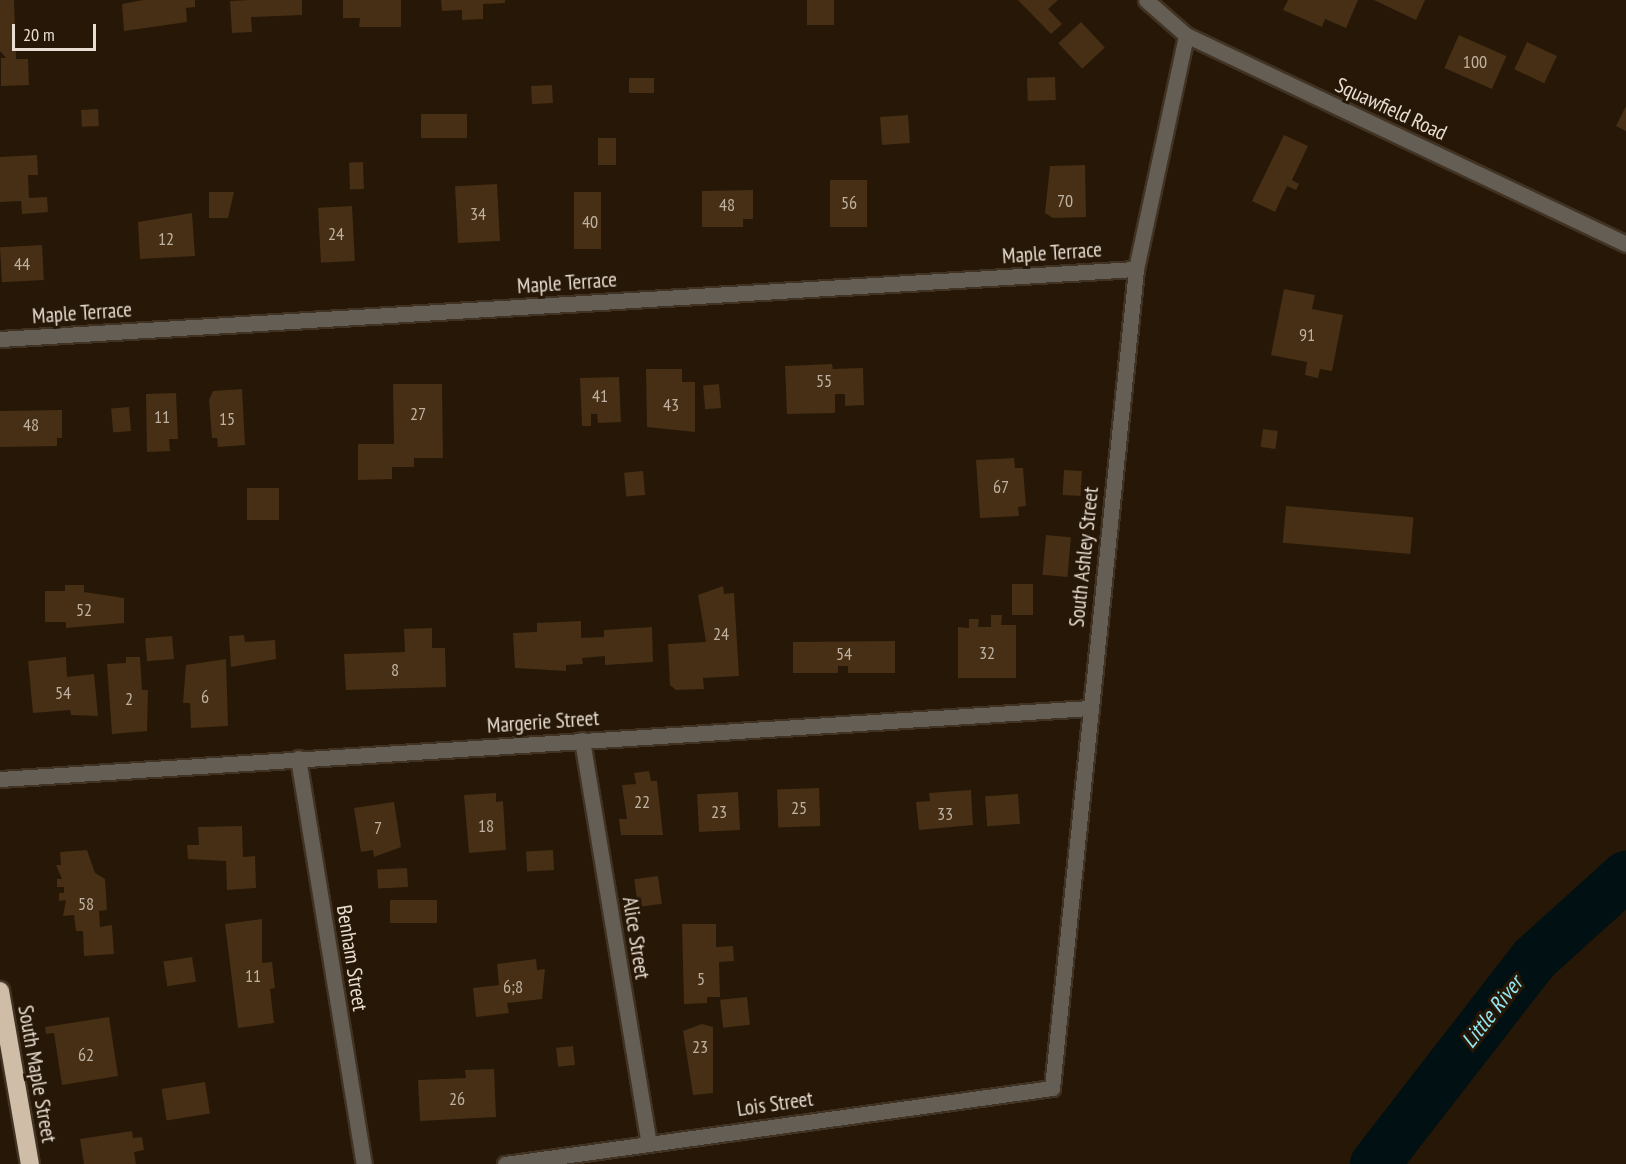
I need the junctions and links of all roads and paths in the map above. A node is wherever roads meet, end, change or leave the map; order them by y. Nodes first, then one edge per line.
1 (1146, 0) edge
2 (1186, 35) junction
3 (1626, 244) edge
4 (1136, 269) junction
5 (0, 339) edge
6 (1089, 708) junction
7 (582, 741) junction
8 (298, 758) junction
9 (0, 779) edge
10 (0, 991) edge
11 (1052, 1088) joint
12 (649, 1143) junction
13 (30, 1164) edge
14 (364, 1164) edge
15 (505, 1164) edge

1 - 2 street, Squawfield Road
2 - 3 street, Squawfield Road
2 - 4 street, South Ashley Street
4 - 5 street, Maple Terrace
4 - 6 street, South Ashley Street
6 - 7 street, Margerie Street
6 - 11 street, South Ashley Street
7 - 8 street, Margerie Street
7 - 12 street, Alice Street
8 - 9 street, Margerie Street
8 - 14 street, Benham Street
10 - 13 highway, South Maple Street
11 - 12 street, Lois Street
12 - 15 street, Lois Street

